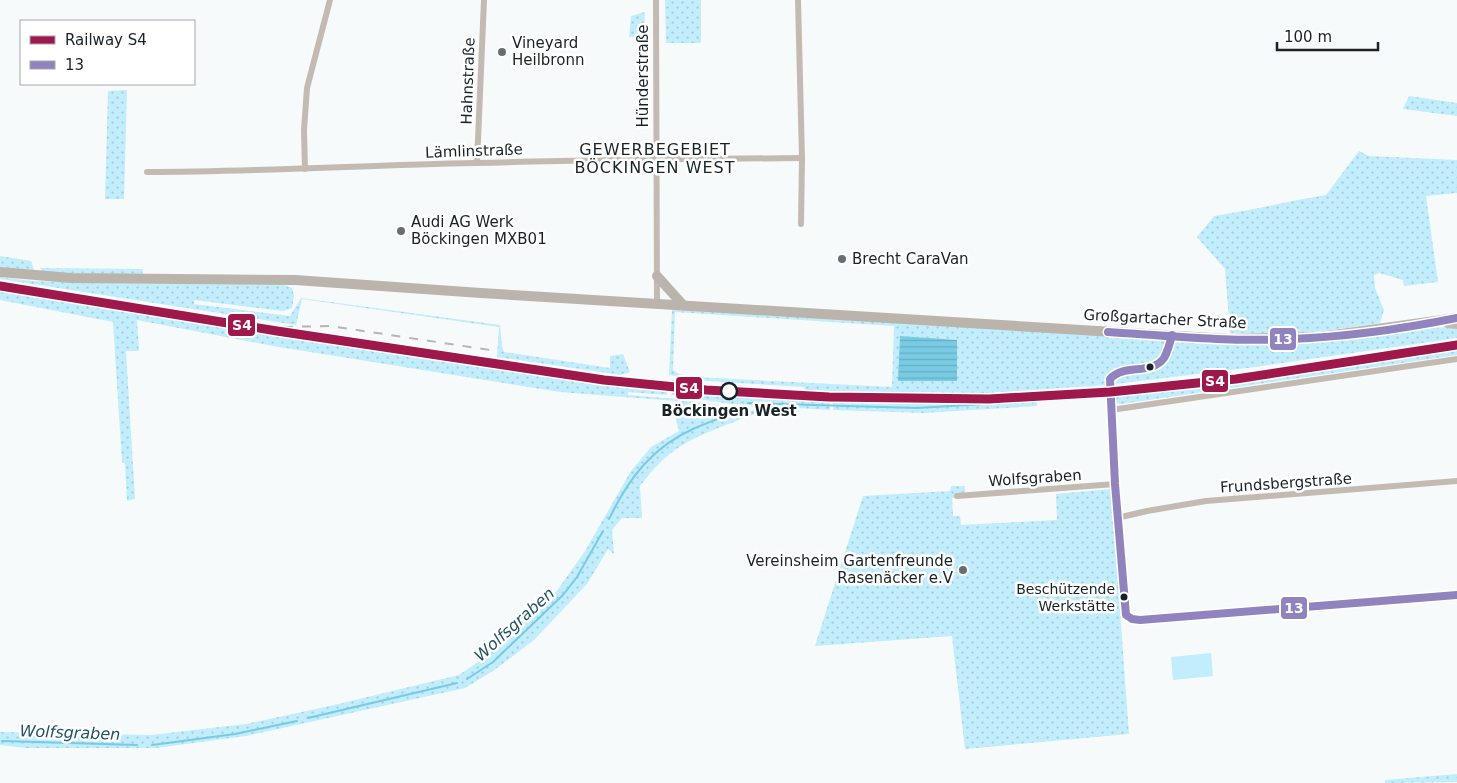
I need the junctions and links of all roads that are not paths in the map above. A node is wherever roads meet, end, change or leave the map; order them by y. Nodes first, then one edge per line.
1 (330, 0) edge
2 (484, 0) edge
3 (656, 0) edge
4 (798, 0) edge
5 (802, 158) junction
6 (656, 159) junction
7 (477, 163) junction
8 (305, 169) junction
9 (147, 172) dead end
10 (801, 224) dead end
11 (0, 272) edge
12 (657, 276) junction
13 (657, 303) junction
14 (683, 304) junction
15 (1457, 318) edge
16 (1444, 321) junction
17 (1457, 326) edge
18 (1172, 335) junction
19 (1457, 359) edge
20 (1111, 410) junction
21 (1457, 481) edge
22 (1115, 484) junction
23 (957, 496) dead end
24 (1117, 518) junction
25 (1457, 595) edge

1 - 8 street
2 - 7 street, Hahnstraße
3 - 6 street, Hünderstraße
4 - 5 street
5 - 6 street, Lämlinstraße
5 - 10 street
6 - 7 street, Lämlinstraße
6 - 12 street, Hünderstraße
7 - 8 street, Lämlinstraße
8 - 9 street, Lämlinstraße
11 - 13 main road, Großgartacher Straße
12 - 13 street, Hünderstraße
12 - 14 main road
13 - 14 main road, Großgartacher Straße
14 - 18 main road, Großgartacher Straße
15 - 16 main road, Großgartacher Straße
16 - 17 street
16 - 18 main road, Großgartacher Straße
18 - 20 street
19 - 20 street
20 - 22 street
21 - 24 street, Frundsbergstraße
22 - 23 street, Wolfsgraben
22 - 24 street
24 - 25 street

